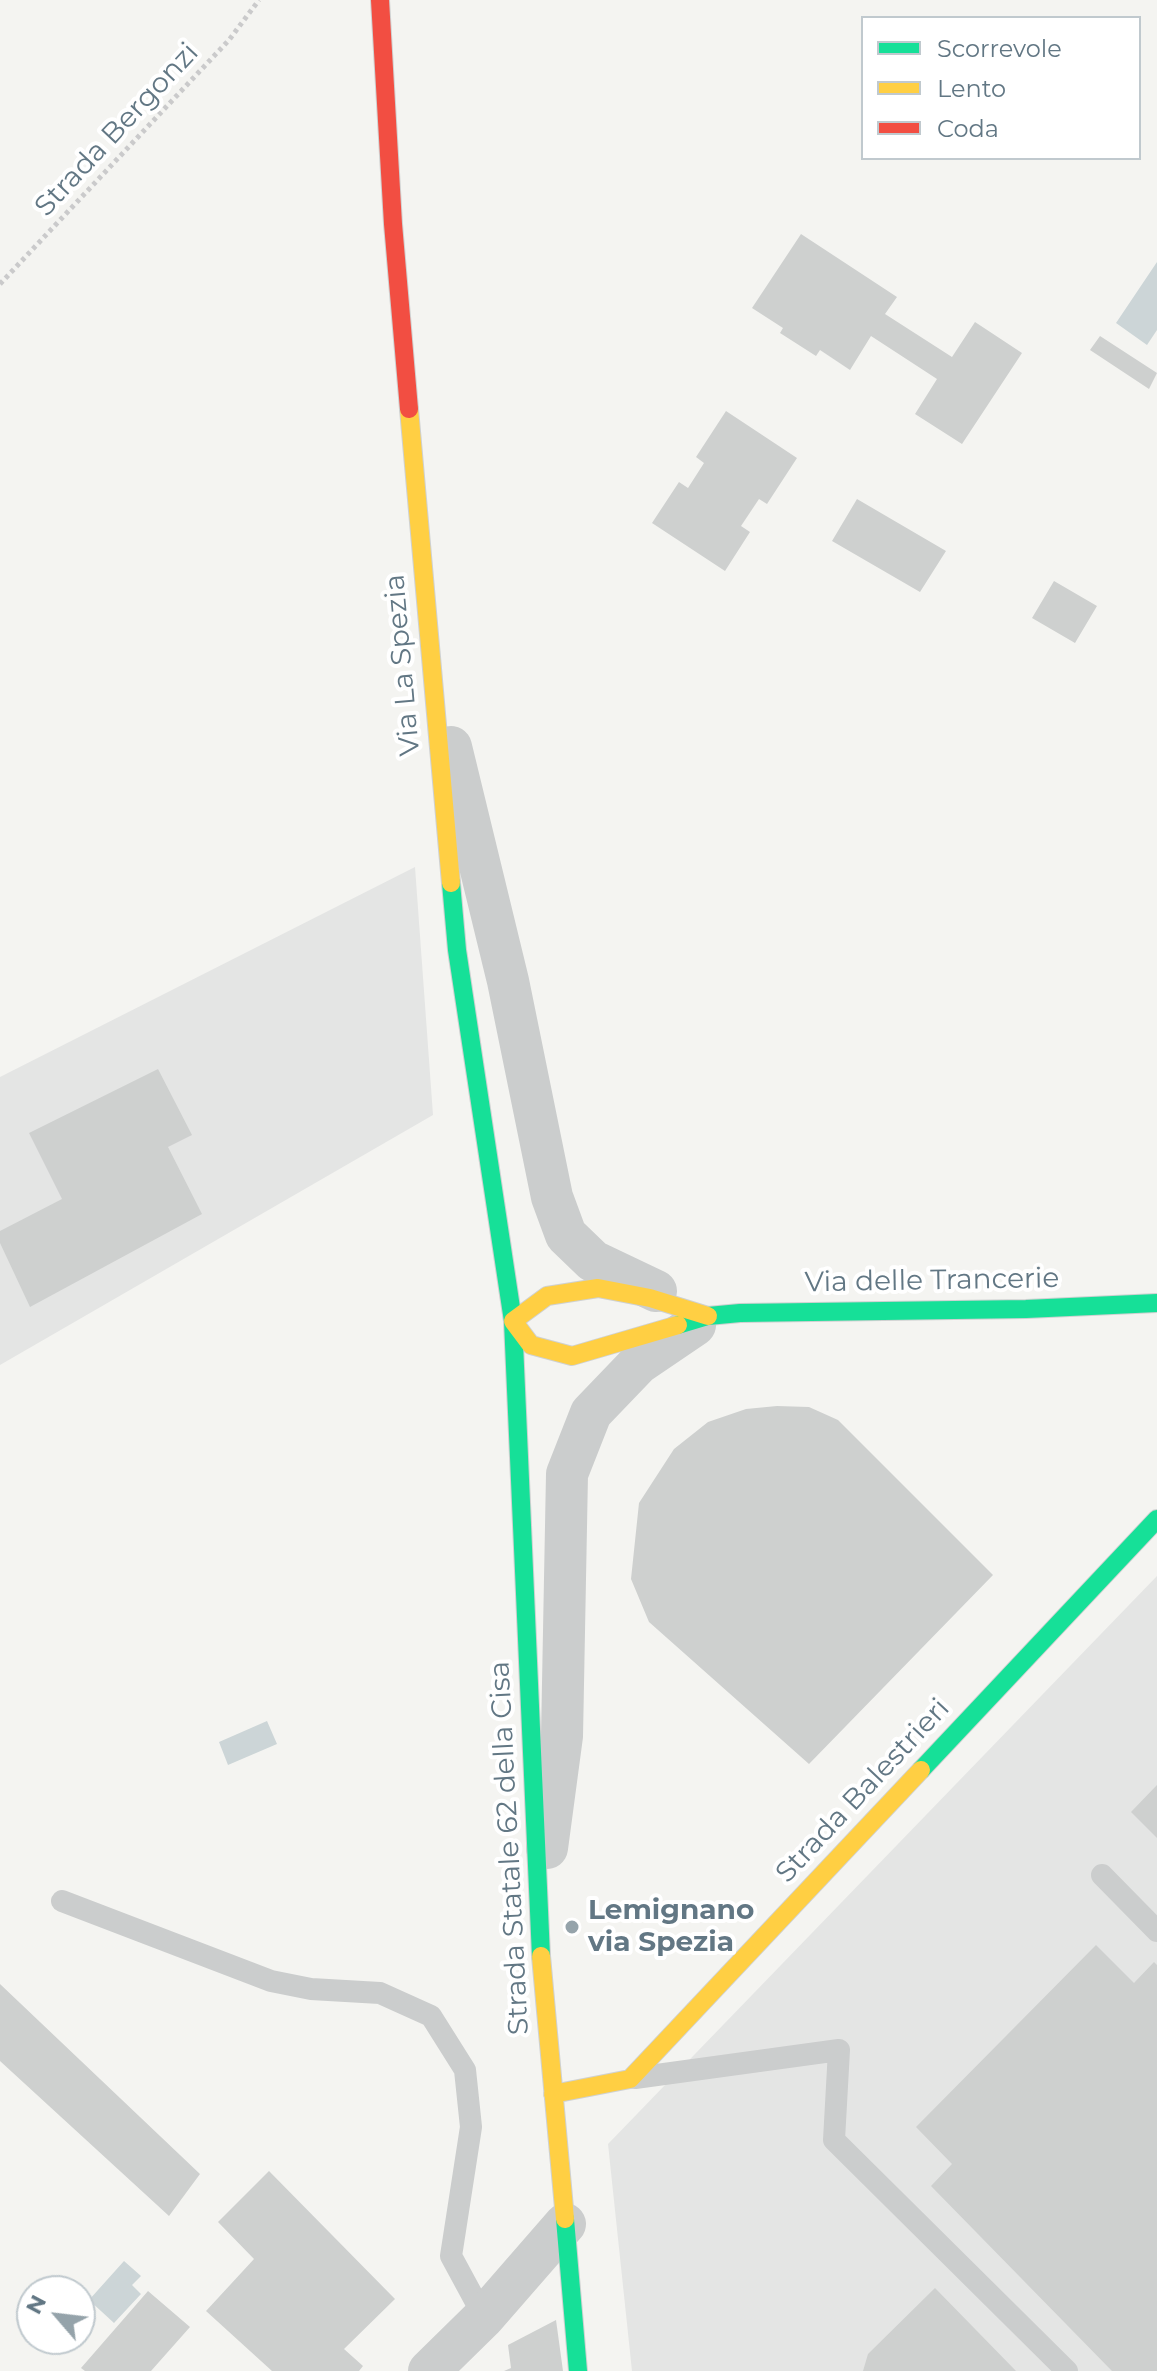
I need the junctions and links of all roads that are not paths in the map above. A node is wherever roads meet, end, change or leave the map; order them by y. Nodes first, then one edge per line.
1 (380, 0) edge
2 (433, 682) junction
3 (1157, 1303) edge
4 (708, 1316) junction
5 (513, 1321) junction
6 (1157, 1519) edge
7 (1102, 1875) dead end
8 (62, 1901) dead end
9 (538, 1917) junction
10 (1157, 1931) edge
11 (630, 2079) junction
12 (553, 2094) junction
13 (565, 2224) junction
14 (484, 2317) junction
15 (429, 2371) edge
16 (578, 2371) edge
17 (1067, 2371) edge

1 - 2 main road, Via La Spezia
2 - 4 street
2 - 5 main road, Via La Spezia
3 - 4 main road, Via delle Trancerie
4 - 5 main road
4 - 5 main road
4 - 9 street
5 - 9 main road, Strada Statale 62 della Cisa
6 - 11 main road, Strada Balestrieri
7 - 10 lane
8 - 14 lane
9 - 12 main road, Strada Statale 62 della Cisa
11 - 12 main road
11 - 17 lane
12 - 13 main road, Strada Statale 62 della Cisa
13 - 14 street
13 - 16 main road, Strada Statale 62 della Cisa
14 - 15 street

